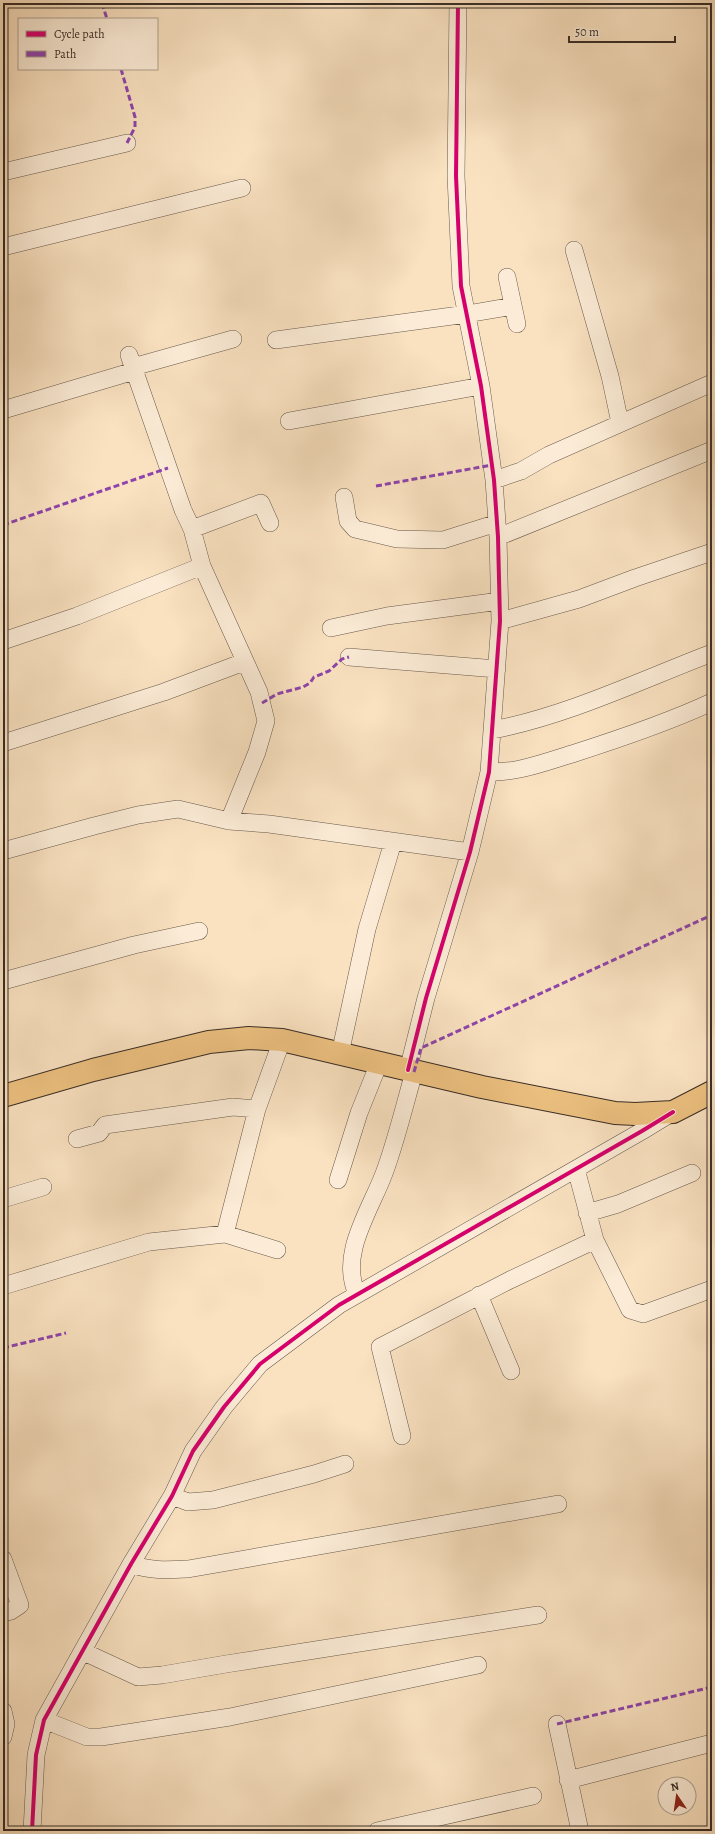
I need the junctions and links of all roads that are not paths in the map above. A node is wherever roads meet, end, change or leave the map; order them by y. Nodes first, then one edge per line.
1 (458, 3) edge
2 (127, 143) dead end
3 (3, 172) edge
4 (242, 188) dead end
5 (3, 247) edge
6 (574, 250) dead end
7 (507, 277) dead end
8 (513, 306) junction
9 (467, 314) junction
10 (517, 324) dead end
11 (233, 339) dead end
12 (276, 340) dead end
13 (132, 364) junction
14 (712, 383) edge
15 (481, 386) junction
16 (3, 410) edge
17 (289, 421) dead end
18 (620, 423) junction
19 (712, 450) edge
20 (494, 480) junction
21 (344, 497) dead end
22 (270, 524) dead end
23 (192, 529) junction
24 (498, 530) junction
25 (712, 552) edge
26 (202, 566) junction
27 (500, 601) junction
28 (500, 621) junction
29 (331, 628) dead end
30 (3, 641) edge
31 (712, 653) edge
32 (349, 657) dead end
33 (244, 662) junction
34 (497, 669) junction
35 (712, 702) edge
36 (492, 730) junction
37 (3, 743) edge
38 (489, 772) junction
39 (229, 821) junction
40 (393, 842) junction
41 (3, 851) edge
42 (470, 852) junction
43 (199, 931) dead end
44 (3, 981) edge
45 (282, 1040) junction
46 (340, 1054) junction
47 (379, 1063) junction
48 (411, 1071) junction
49 (712, 1092) edge
50 (3, 1096) edge
51 (257, 1109) junction
52 (673, 1112) junction
53 (77, 1139) dead end
54 (576, 1169) junction
55 (692, 1173) dead end
56 (338, 1180) dead end
57 (43, 1187) dead end
58 (3, 1199) edge
59 (587, 1213) junction
60 (225, 1234) junction
61 (595, 1240) junction
62 (277, 1250) dead end
63 (3, 1286) edge
64 (712, 1289) edge
65 (357, 1294) junction
66 (479, 1295) junction
67 (511, 1371) dead end
68 (402, 1436) dead end
69 (345, 1464) dead end
70 (172, 1496) junction
71 (558, 1504) dead end
72 (3, 1559) edge
73 (131, 1564) junction
74 (3, 1613) edge
75 (538, 1614) dead end
76 (84, 1652) junction
77 (478, 1665) dead end
78 (113, 1676) dead end
79 (138, 1677) junction
80 (3, 1711) edge
81 (44, 1720) junction
82 (557, 1724) dead end
83 (3, 1737) edge
84 (712, 1743) edge
85 (568, 1780) junction
86 (533, 1796) dead end
87 (32, 1831) edge
88 (377, 1831) edge
89 (580, 1831) edge

1 - 9 street
2 - 3 street
4 - 5 street
6 - 18 street
7 - 8 street
8 - 9 street
8 - 10 street
9 - 12 street
9 - 15 street
11 - 13 street
13 - 16 street
13 - 23 street
14 - 18 street
15 - 17 street
15 - 20 street
18 - 20 street
19 - 24 street
20 - 24 street
21 - 24 street
22 - 23 street
23 - 26 street
24 - 27 street
25 - 28 street
26 - 30 street
26 - 33 street
27 - 28 street
27 - 29 street
28 - 34 street
31 - 36 street
32 - 34 street
33 - 37 street
33 - 39 street
34 - 36 street
35 - 38 street
36 - 38 street
38 - 42 street
39 - 40 street
39 - 41 street
40 - 42 street
40 - 46 street
42 - 48 street
43 - 44 street
45 - 46 main road
45 - 50 main road
45 - 51 street
46 - 47 main road
47 - 48 main road
47 - 56 street
48 - 52 main road
48 - 65 street
49 - 52 main road
51 - 53 street
51 - 60 street
52 - 54 street
54 - 59 street
54 - 65 street
55 - 59 street
57 - 58 street
59 - 61 street
60 - 62 street
60 - 63 street
61 - 64 street
61 - 66 street
65 - 70 street
66 - 67 street
66 - 68 street
69 - 70 street
70 - 73 street
71 - 73 street
72 - 74 street
73 - 76 street
75 - 79 street
76 - 79 street
76 - 81 street
77 - 81 street
78 - 79 street
80 - 83 street
81 - 87 street
82 - 85 street
84 - 85 street
85 - 89 street
86 - 88 street

